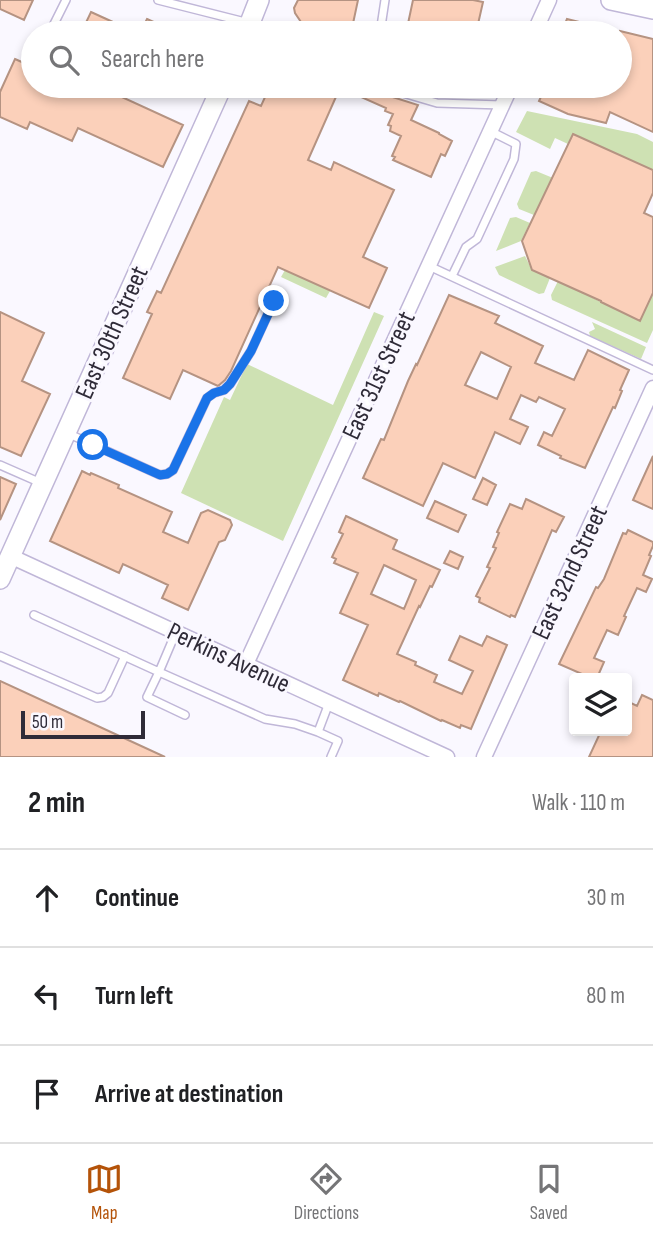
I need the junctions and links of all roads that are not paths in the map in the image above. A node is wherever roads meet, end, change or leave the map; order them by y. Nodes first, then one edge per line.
1 (65, 0) edge
2 (158, 0) edge
3 (258, 0) edge
4 (385, 0) edge
5 (549, 0) edge
6 (611, 0) edge
7 (653, 9) edge
8 (55, 21) edge
9 (225, 21) edge
10 (250, 21) edge
11 (382, 21) edge
12 (539, 21) edge
13 (217, 98) edge
14 (420, 98) edge
15 (505, 98) edge
16 (502, 105) junction
17 (490, 131) junction
18 (429, 265) junction
19 (452, 276) junction
20 (274, 301) dead end
21 (653, 370) edge
22 (653, 388) edge
23 (66, 432) junction
24 (0, 465) edge
25 (43, 484) junction
26 (10, 556) junction
27 (0, 579) edge
28 (34, 615) dead end
29 (176, 632) junction
30 (0, 656) edge
31 (125, 656) junction
32 (246, 664) junction
33 (159, 672) junction
34 (329, 703) junction
35 (185, 715) dead end
36 (318, 732) junction
37 (331, 757) edge
38 (447, 757) edge
39 (484, 757) edge

1 - 8 lane
2 - 9 lane
3 - 10 main road
4 - 11 lane
5 - 12 street
6 - 7 main road
13 - 23 main road, East 30th Street
14 - 16 lane
15 - 16 street, East 31st Street
16 - 17 street, East 31st Street
17 - 18 street, East 31st Street
17 - 19 lane
18 - 19 lane
18 - 32 street, East 31st Street
19 - 21 lane
20 - 23 lane
22 - 39 street, East 32nd Street
23 - 25 main road, East 30th Street
24 - 25 lane
25 - 26 main road, East 30th Street
26 - 27 main road, East 30th Street
26 - 29 street, Perkins Avenue
28 - 31 lane
29 - 32 street, Perkins Avenue
29 - 33 lane
30 - 31 lane
31 - 33 lane
32 - 34 street, Perkins Avenue
33 - 35 lane
33 - 36 lane
34 - 36 lane
34 - 38 street, Perkins Avenue
36 - 37 lane

